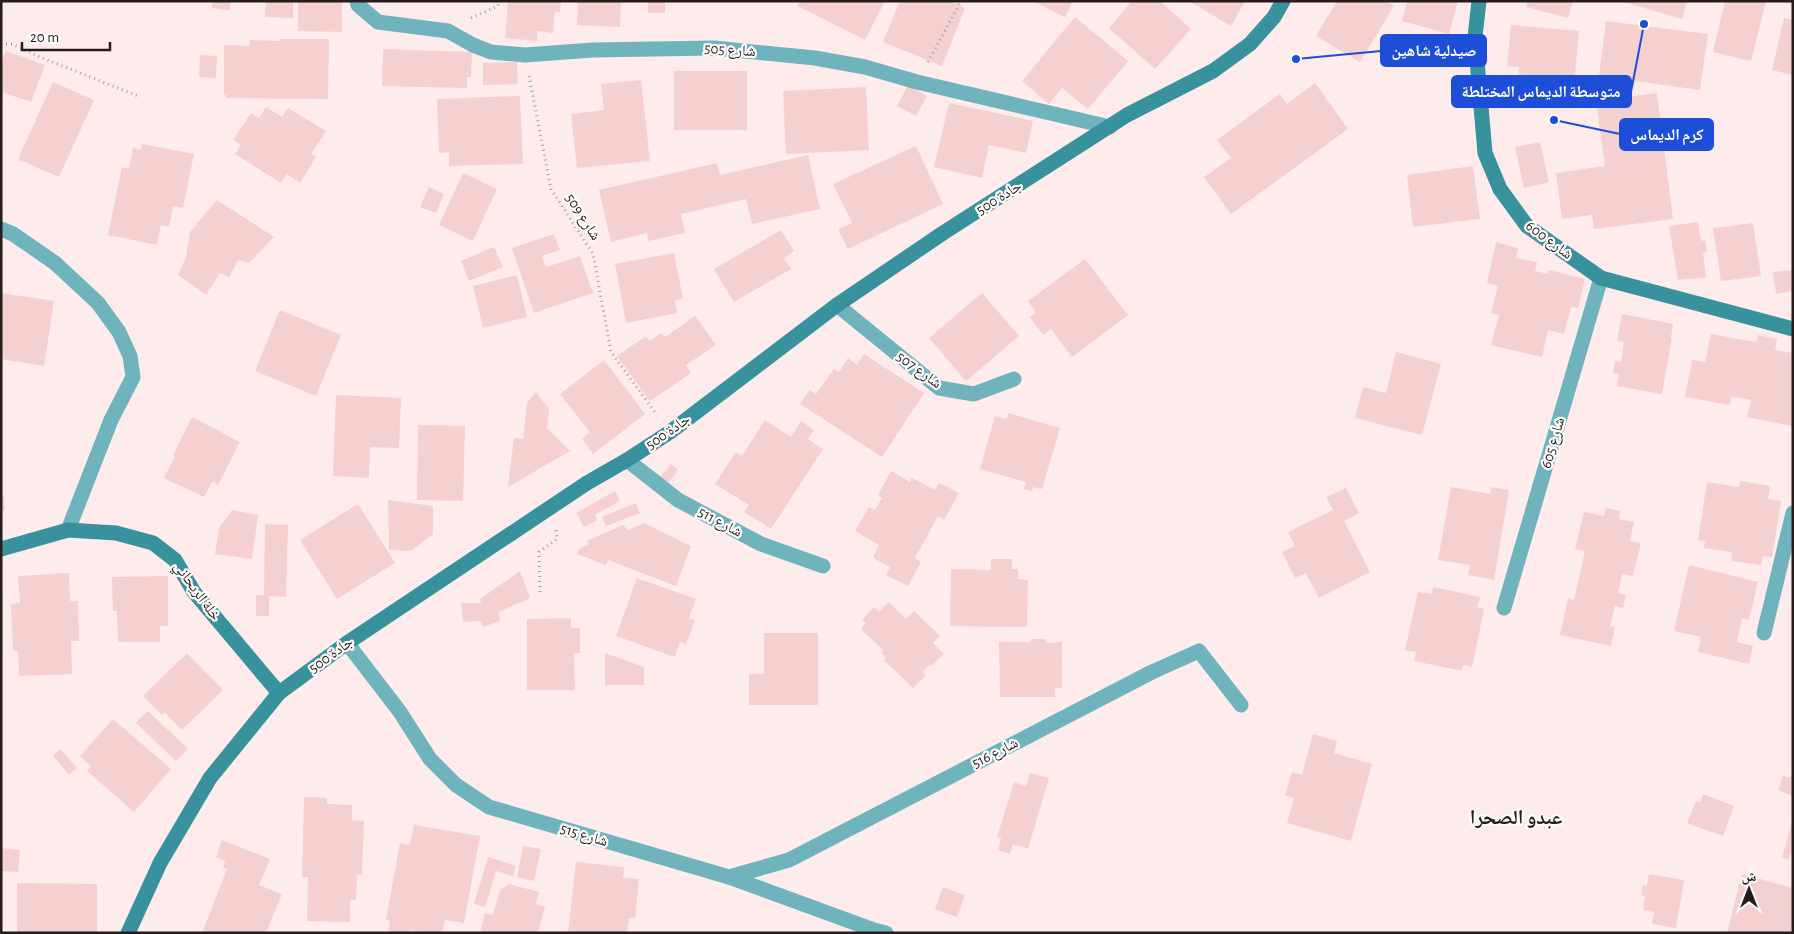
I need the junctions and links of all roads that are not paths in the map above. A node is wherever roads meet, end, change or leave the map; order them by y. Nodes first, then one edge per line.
1 (357, 1) edge
2 (1283, 1) edge
3 (1479, 1) edge
4 (1110, 127) junction
5 (1, 229) edge
6 (1602, 278) junction
7 (838, 305) junction
8 (1793, 329) edge
9 (1014, 379) dead end
10 (627, 460) junction
11 (1793, 513) edge
12 (68, 530) junction
13 (1, 549) edge
14 (823, 566) dead end
15 (1504, 608) dead end
16 (1764, 633) dead end
17 (347, 643) junction
18 (279, 693) junction
19 (1241, 705) dead end
20 (729, 877) junction
21 (128, 933) edge
22 (886, 933) edge

1 - 4 street, شارع 505
2 - 4 main road, جادة 500
3 - 6 main road, شارع 600
4 - 7 main road, جادة 500
5 - 12 street
6 - 8 main road, شارع 600
6 - 15 street, شارع 605
7 - 9 street, شارع 507
7 - 10 main road, جادة 500
10 - 14 street, شارع 511
10 - 17 main road, جادة 500
11 - 16 street
12 - 13 main road, خلة الريحاني
12 - 18 main road, خلة الريحاني
17 - 18 main road, جادة 500
17 - 20 street, شارع 515
18 - 21 main road, جادة 500
19 - 20 street, شارع 516
20 - 22 street, شارع 515

